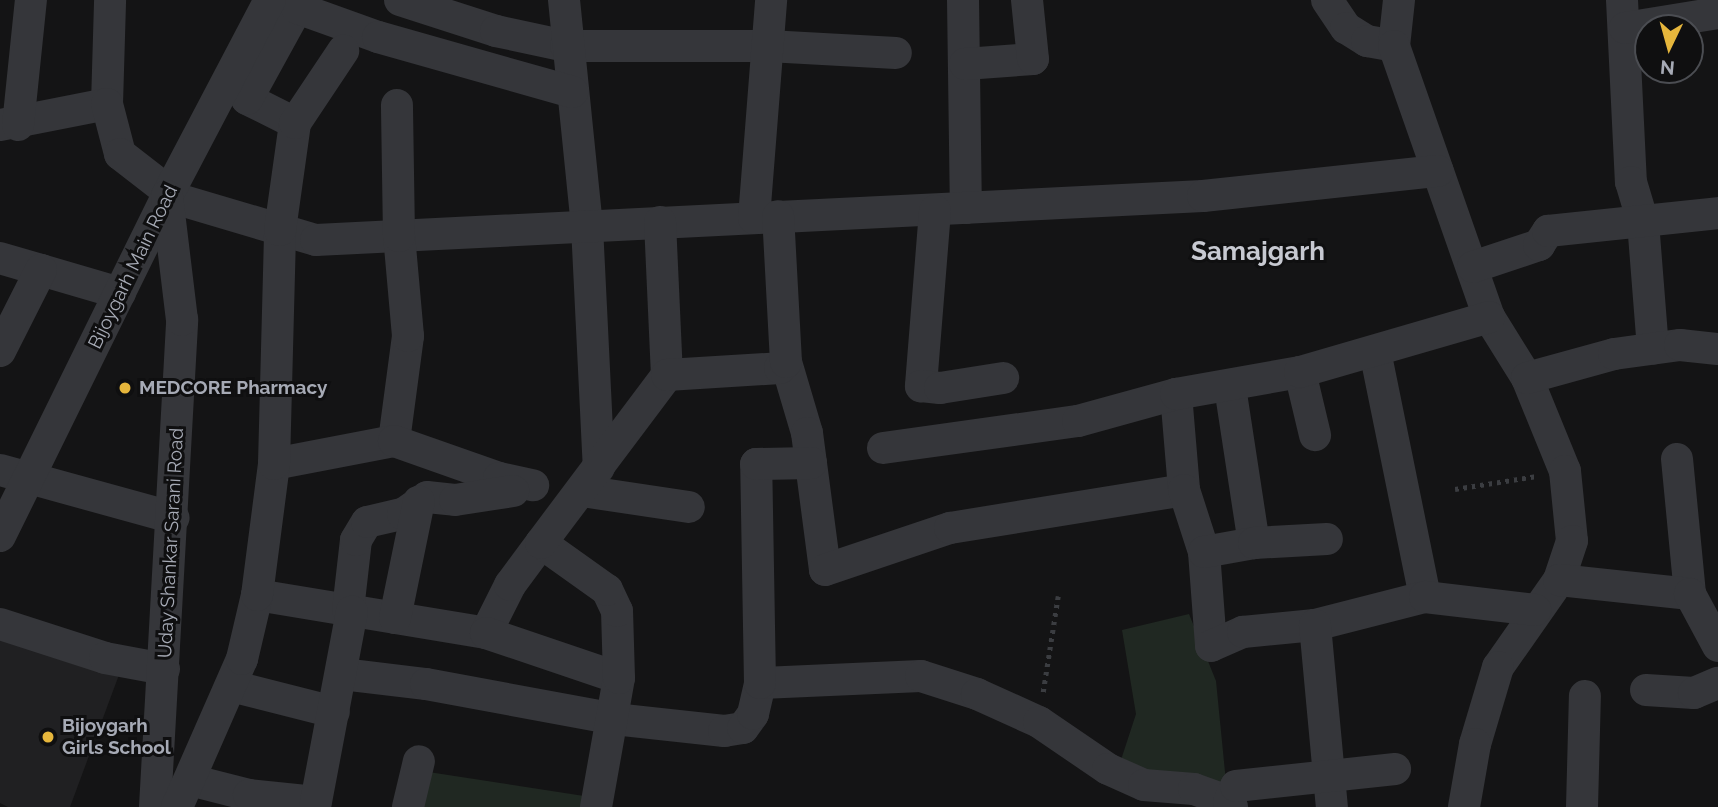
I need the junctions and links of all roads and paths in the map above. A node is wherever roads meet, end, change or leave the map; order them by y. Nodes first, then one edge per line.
1 (31, 0) edge
2 (110, 0) edge
3 (270, 0) edge
4 (400, 0) edge
5 (564, 0) edge
6 (771, 0) edge
7 (963, 0) edge
8 (1027, 0) edge
9 (1327, 0) edge
10 (1399, 0) edge
11 (1718, 13) edge
12 (1623, 14) edge
13 (566, 46) junction
14 (768, 46) junction
15 (1394, 46) junction
16 (344, 51) dead end
17 (896, 53) dead end
18 (965, 64) junction
19 (572, 92) junction
20 (107, 104) junction
21 (397, 104) dead end
22 (295, 123) junction
23 (9, 125) edge
24 (1438, 171) junction
25 (168, 194) junction
26 (967, 208) junction
27 (935, 211) junction
28 (1718, 213) edge
29 (766, 217) junction
30 (660, 222) junction
31 (1643, 222) junction
32 (587, 226) junction
33 (280, 230) junction
34 (399, 236) junction
35 (0, 258) edge
36 (1473, 267) junction
37 (41, 270) junction
38 (120, 293) junction
39 (1489, 317) junction
40 (1653, 349) junction
41 (1718, 349) edge
42 (0, 351) edge
43 (1375, 351) junction
44 (786, 362) junction
45 (1300, 372) junction
46 (667, 375) junction
47 (1003, 378) dead end
48 (1528, 378) junction
49 (1230, 387) junction
50 (1176, 394) junction
51 (1315, 435) dead end
52 (394, 441) junction
53 (883, 448) dead end
54 (1677, 459) dead end
55 (811, 463) junction
56 (274, 464) junction
57 (1565, 471) junction
58 (14, 475) edge
59 (591, 479) junction
60 (1455, 489) dead end
61 (1184, 490) junction
62 (419, 501) junction
63 (689, 507) dead end
64 (174, 518) junction
65 (0, 536) edge
66 (1327, 539) dead end
67 (541, 543) junction
68 (1254, 543) junction
69 (1204, 552) junction
70 (1559, 580) junction
71 (1690, 594) junction
72 (257, 595) junction
73 (1058, 596) dead end
74 (1425, 597) junction
75 (1535, 610) junction
76 (350, 611) junction
77 (395, 618) junction
78 (0, 624) edge
79 (1315, 625) junction
80 (486, 634) junction
81 (1718, 646) edge
82 (164, 669) junction
83 (342, 674) junction
84 (619, 678) junction
85 (760, 683) junction
86 (1718, 683) edge
87 (231, 686) junction
88 (1646, 691) dead end
89 (1585, 696) dead end
90 (334, 712) junction
91 (614, 719) junction
92 (1039, 722) junction
93 (419, 761) dead end
94 (1395, 769) dead end
95 (1330, 792) edge
96 (184, 794) edge
97 (1144, 796) edge
98 (1230, 804) edge
99 (315, 805) edge
100 (155, 807) edge
101 (408, 807) edge
102 (596, 807) edge
103 (1464, 807) edge
104 (1582, 807) edge

1 - 23 street
2 - 20 street
3 - 25 street, Bijoygarh Main Road
4 - 13 street
5 - 13 street
6 - 14 street
7 - 18 street
8 - 18 street
9 - 15 street
10 - 15 street
11 - 12 street
12 - 31 street
13 - 14 street
13 - 19 street
14 - 17 street
14 - 29 street
15 - 24 street
16 - 22 street
18 - 26 street
19 - 22 street
19 - 32 street
20 - 23 street
20 - 25 street
21 - 34 street
22 - 33 street
24 - 26 street
24 - 36 street
25 - 33 street
25 - 38 street, Bijoygarh Main Road
25 - 64 street, Uday Shankar Sarani Road
26 - 27 street
27 - 29 street
27 - 47 street
28 - 31 street
29 - 30 street
29 - 44 street
30 - 32 street
30 - 46 street
31 - 36 street
31 - 40 street
32 - 34 street
32 - 59 street
33 - 34 street
33 - 56 street
34 - 52 street
35 - 37 street
36 - 39 street
37 - 38 street
37 - 42 street
38 - 58 street, Bijoygarh Main Road
39 - 43 street
39 - 48 street
40 - 41 street
40 - 48 street
43 - 45 street
43 - 74 street
44 - 46 street
44 - 55 street
45 - 49 street
45 - 51 street
46 - 59 street
48 - 57 street
49 - 50 street
49 - 68 street
50 - 53 street
50 - 61 street
52 - 56 street
52 - 62 street
54 - 71 street
55 - 61 street
55 - 85 street
56 - 72 street
57 - 60 path
57 - 70 street
58 - 64 street
58 - 65 street, Bijoygarh Main Road
59 - 63 street
59 - 67 street
61 - 69 street
62 - 76 street
62 - 77 street
64 - 82 street, Uday Shankar Sarani Road
66 - 68 street
67 - 80 street
67 - 84 street
68 - 69 street
69 - 79 street
70 - 71 street
70 - 75 street
71 - 81 street
72 - 76 street
72 - 87 street
73 - 92 path
74 - 75 street
74 - 79 street
75 - 103 street
76 - 77 street
76 - 83 street
77 - 80 street
78 - 82 street
79 - 95 street
80 - 84 street
82 - 100 street, Uday Shankar Sarani Road
83 - 90 street
83 - 91 street
84 - 91 street
85 - 91 street
85 - 92 street
86 - 88 street
87 - 90 street
87 - 96 street
89 - 104 street
90 - 99 street
91 - 102 street
92 - 97 street
93 - 101 street
94 - 95 street
95 - 98 street
96 - 99 street
97 - 98 street

